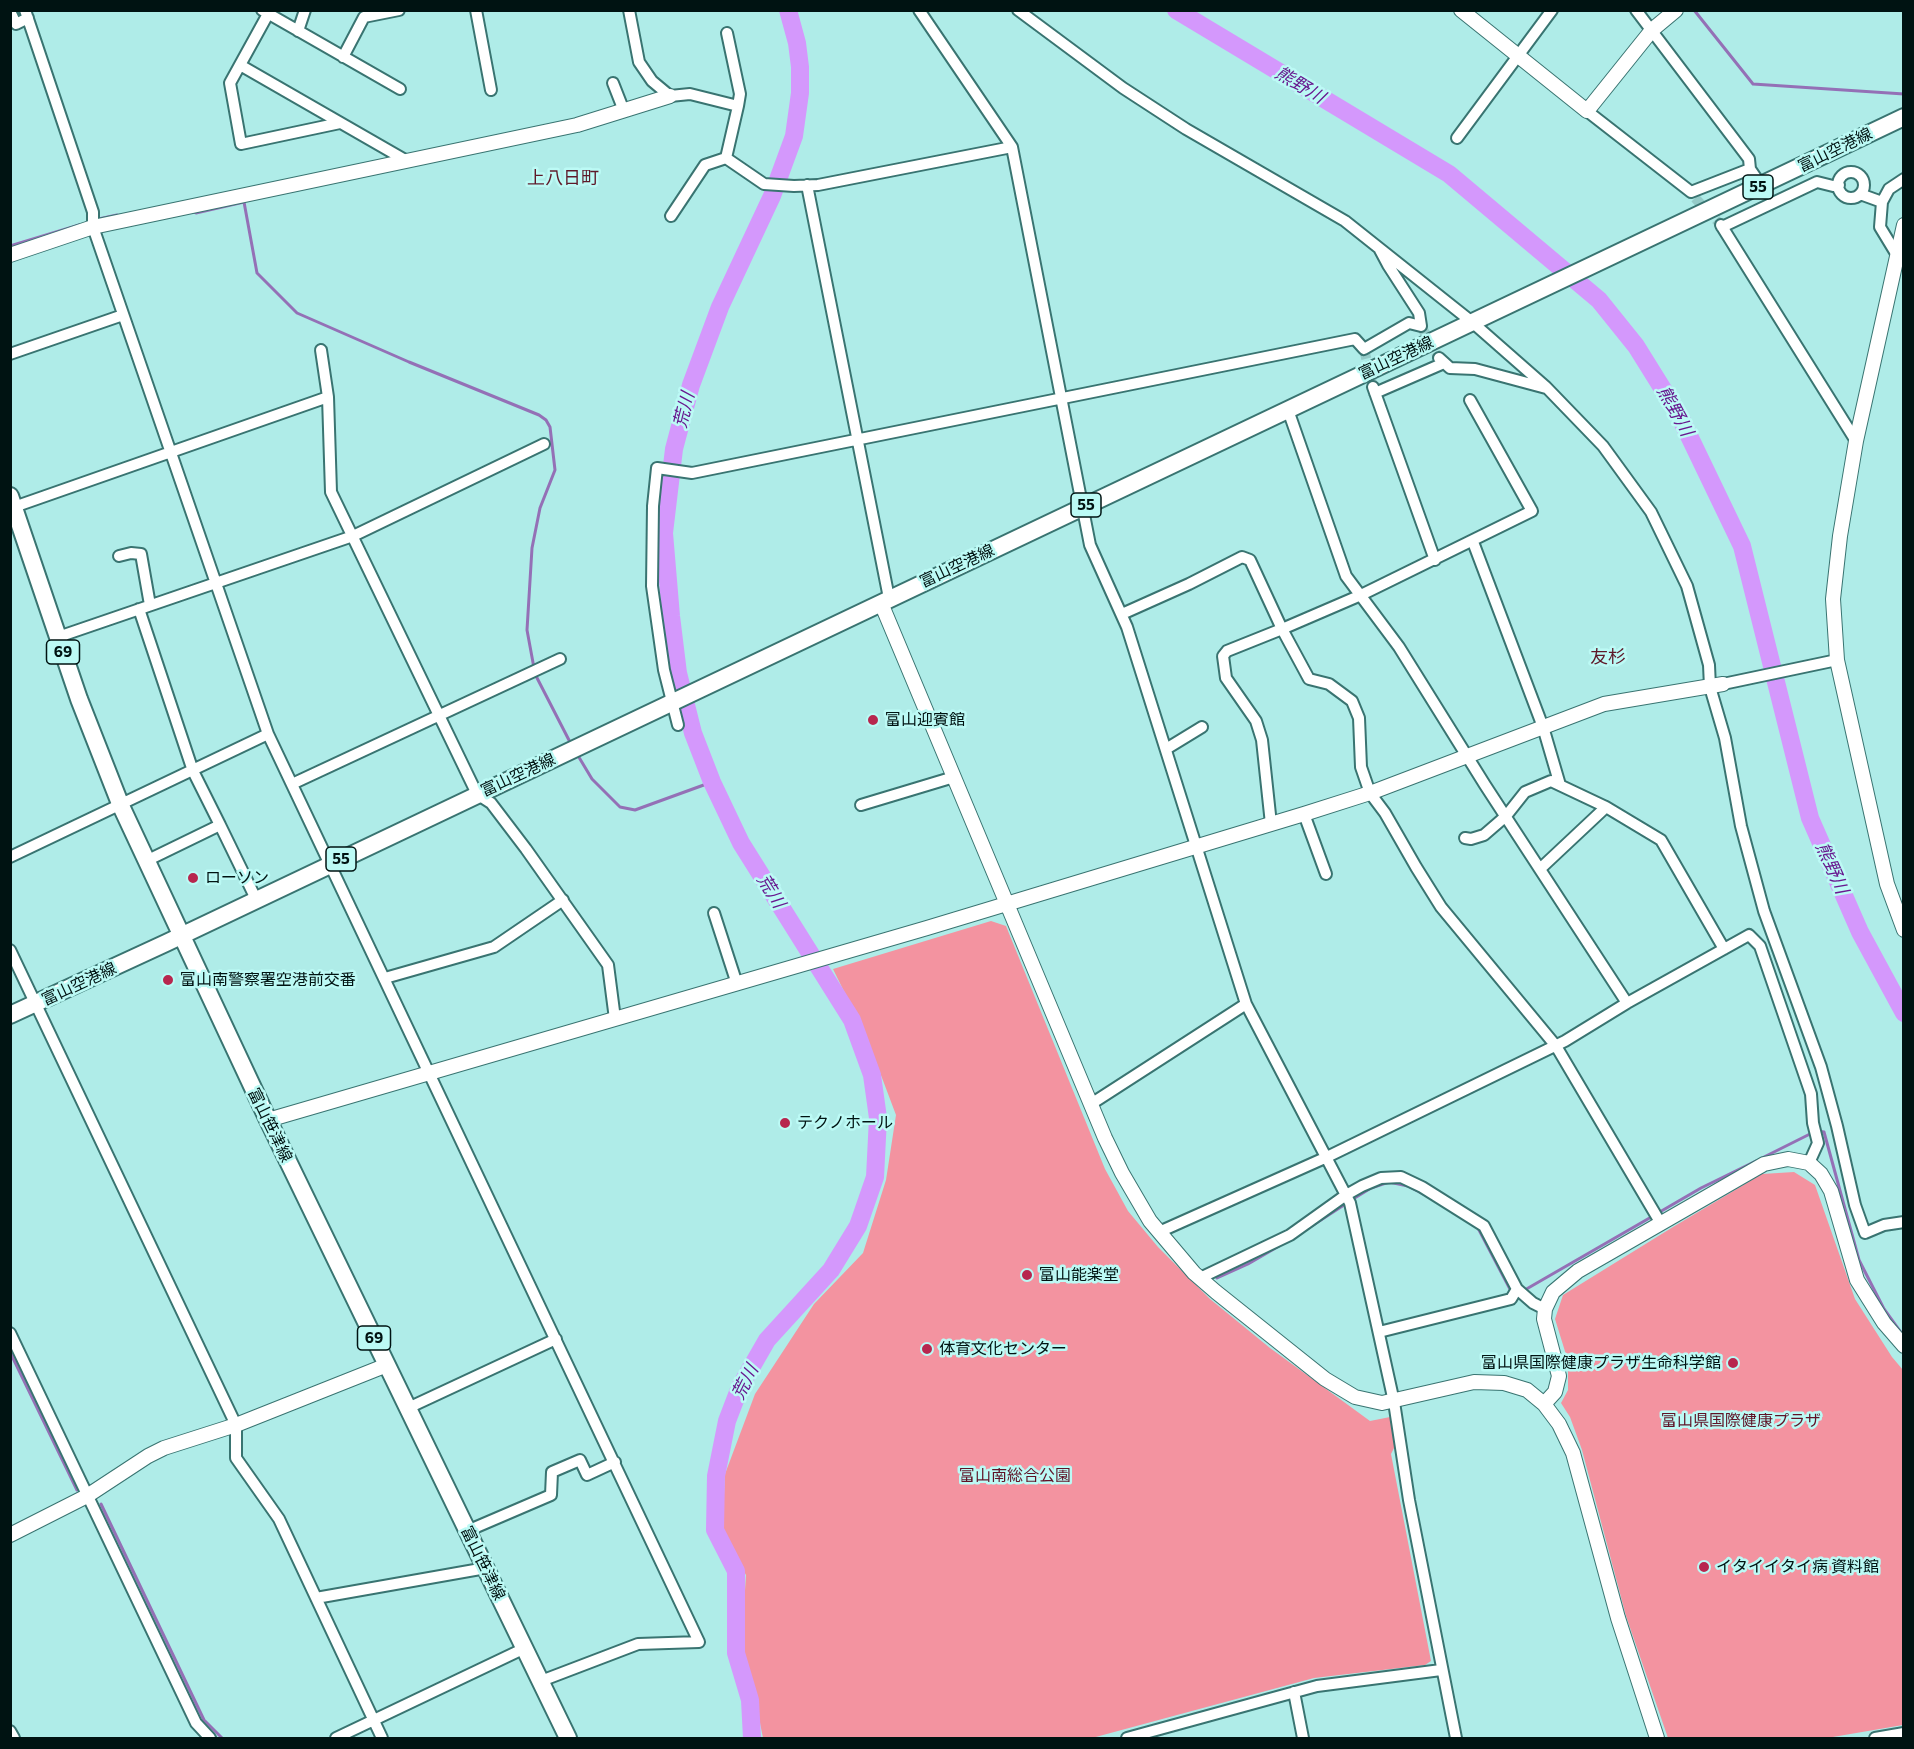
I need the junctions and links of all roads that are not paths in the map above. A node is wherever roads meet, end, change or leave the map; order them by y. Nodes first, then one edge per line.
1 (305, 10) edge
2 (399, 10) edge
3 (476, 10) edge
4 (629, 10) edge
5 (919, 10) edge
6 (1018, 10) edge
7 (1461, 10) edge
8 (1552, 10) edge
9 (1636, 10) edge
10 (1676, 10) edge
11 (10, 11) edge
12 (265, 12) edge
13 (27, 14) edge
14 (1652, 30) junction
15 (298, 31) junction
16 (727, 33) dead end
17 (1517, 56) junction
18 (343, 57) junction
19 (240, 65) junction
20 (613, 83) dead end
21 (400, 89) dead end
22 (491, 90) dead end
23 (670, 96) junction
24 (738, 106) junction
25 (624, 111) junction
26 (1587, 111) junction
27 (1904, 117) edge
28 (340, 123) junction
29 (1457, 138) dead end
30 (1012, 147) junction
31 (726, 158) junction
32 (407, 161) junction
33 (1750, 169) junction
34 (1781, 176) junction
35 (1904, 179) edge
36 (807, 185) junction
37 (1761, 185) junction
38 (1839, 185) junction
39 (1792, 193) junction
40 (1860, 194) junction
41 (1882, 202) junction
42 (671, 216) dead end
43 (1904, 225) edge
44 (93, 227) junction
45 (1379, 247) junction
46 (10, 255) edge
47 (1897, 255) junction
48 (123, 315) junction
49 (1476, 320) junction
50 (321, 350) dead end
51 (10, 354) edge
52 (1547, 388) junction
53 (328, 397) junction
54 (1061, 398) junction
55 (1470, 400) dead end
56 (1288, 410) junction
57 (858, 439) junction
58 (1856, 441) junction
59 (544, 444) dead end
60 (171, 452) junction
61 (12, 502) edge
62 (1082, 507) junction
63 (15, 528) edge
64 (353, 536) junction
65 (1473, 542) junction
66 (119, 556) dead end
67 (1435, 560) junction
68 (216, 583) junction
69 (1361, 595) junction
70 (885, 601) junction
71 (150, 605) junction
72 (139, 609) junction
73 (1122, 614) junction
74 (1282, 629) junction
75 (58, 638) junction
76 (560, 658) dead end
77 (1830, 661) junction
78 (1717, 685) junction
79 (672, 702) junction
80 (438, 716) junction
81 (678, 725) dead end
82 (1202, 727) dead end
83 (1543, 727) junction
84 (268, 734) junction
85 (1166, 750) junction
86 (1467, 757) junction
87 (193, 771) junction
88 (954, 777) junction
89 (291, 784) junction
90 (1560, 784) junction
91 (1370, 793) junction
92 (477, 794) junction
93 (861, 804) dead end
94 (121, 806) junction
95 (1606, 807) junction
96 (1304, 814) junction
97 (1506, 816) junction
98 (1271, 824) junction
99 (220, 825) junction
100 (1465, 838) dead end
101 (1196, 847) junction
102 (10, 857) edge
103 (146, 861) junction
104 (330, 864) junction
105 (1541, 868) junction
106 (1326, 874) dead end
107 (256, 899) junction
108 (563, 900) junction
109 (1007, 904) junction
110 (714, 913) dead end
111 (1904, 930) edge
112 (181, 937) junction
113 (10, 950) edge
114 (1724, 950) junction
115 (385, 978) junction
116 (737, 984) junction
117 (36, 1003) junction
118 (1627, 1003) junction
119 (1245, 1004) junction
120 (10, 1015) edge
121 (615, 1019) junction
122 (1556, 1046) junction
123 (430, 1073) junction
124 (1091, 1104) junction
125 (268, 1120) junction
126 (1327, 1157) junction
127 (1809, 1163) junction
128 (1348, 1198) junction
129 (1660, 1222) junction
130 (1904, 1222) edge
131 (1159, 1232) junction
132 (1200, 1278) junction
133 (1517, 1289) junction
134 (1545, 1309) junction
135 (1379, 1332) junction
136 (10, 1333) edge
137 (556, 1339) junction
138 (1904, 1346) edge
139 (387, 1365) junction
140 (1394, 1402) junction
141 (1544, 1404) junction
142 (408, 1408) junction
143 (236, 1425) junction
144 (615, 1462) junction
145 (87, 1496) junction
146 (467, 1531) junction
147 (10, 1535) edge
148 (486, 1569) junction
149 (316, 1598) junction
150 (525, 1648) junction
151 (1441, 1670) junction
152 (541, 1681) junction
153 (1294, 1692) junction
154 (374, 1721) junction
155 (10, 1731) edge
156 (1904, 1733) edge
157 (1147, 1736) edge
158 (14, 1738) edge
159 (210, 1738) edge
160 (336, 1738) edge
161 (382, 1738) edge
162 (568, 1738) edge
163 (1127, 1738) edge
164 (1303, 1738) edge
165 (1456, 1738) edge
166 (1657, 1738) edge
167 (1875, 1738) edge

1 - 15 street
2 - 18 street
3 - 22 street
4 - 23 street
5 - 30 street
6 - 45 street
7 - 17 street
8 - 17 street
9 - 14 street
10 - 14 street
11 - 13 street
12 - 15 street
12 - 19 street
13 - 44 street
14 - 26 street
14 - 33 street
15 - 18 street
16 - 24 street
17 - 26 street
17 - 29 street
18 - 21 street
19 - 28 street
19 - 28 street
20 - 25 street
23 - 24 street
23 - 25 street
24 - 31 street
25 - 32 street
26 - 33 street
27 - 34 main road, 富山空港線 / 55
28 - 32 street
30 - 36 street
30 - 54 street
31 - 36 street
31 - 42 street
32 - 44 street
33 - 37 street
34 - 37 main road, 富山空港線 / 55
34 - 39 street
35 - 41 street
36 - 57 street
37 - 49 main road, 富山空港線 / 55
38 - 39 street
38 - 40 street
38 - 40 street
39 - 58 street
40 - 41 street
41 - 47 street
43 - 47 street
44 - 46 street
44 - 48 street
45 - 49 street
45 - 54 street
47 - 58 street
48 - 51 street
48 - 60 street
49 - 52 street
49 - 56 main road, 富山空港線 / 55
50 - 53 street
52 - 67 street
52 - 78 street
53 - 60 street
53 - 64 street
54 - 57 street
54 - 62 street
55 - 65 street
56 - 62 main road, 富山空港線 / 55
56 - 69 street
57 - 70 street
57 - 79 street
58 - 77 street
59 - 64 street
60 - 61 street
60 - 68 street
61 - 63 main road, 富山笹津線 / 69
62 - 70 main road, 富山空港線 / 55
62 - 73 street
63 - 75 main road, 富山笹津線 / 69
64 - 68 street
64 - 80 street
65 - 67 street
65 - 83 street
66 - 71 street
67 - 69 street
68 - 71 street
68 - 84 street
69 - 74 street
69 - 86 street
70 - 79 main road, 富山空港線 / 55
70 - 88 street
71 - 72 street
72 - 75 street
72 - 87 street
73 - 74 street
73 - 85 street
74 - 91 street
74 - 98 street
75 - 94 main road, 富山笹津線 / 69
76 - 80 street
77 - 78 street
77 - 111 street
78 - 83 street
78 - 130 street
79 - 81 street
79 - 92 main road, 富山空港線 / 55
80 - 89 street
80 - 92 street
82 - 85 street
83 - 86 street
83 - 90 street
84 - 87 street
84 - 89 street
85 - 101 street
86 - 91 street
86 - 97 street
87 - 94 street
87 - 99 street
88 - 93 street
88 - 109 street
89 - 104 street
90 - 95 street
90 - 97 street
91 - 96 street
91 - 122 street
92 - 104 main road, 富山空港線 / 55
92 - 108 street
94 - 102 street
94 - 103 main road, 富山笹津線 / 69
95 - 105 street
95 - 114 street
96 - 98 street
96 - 106 street
97 - 100 street
97 - 105 street
98 - 101 street
99 - 103 street
99 - 107 street
101 - 109 street
101 - 119 street
103 - 112 main road, 富山笹津線 / 69
104 - 107 main road, 富山空港線 / 55
104 - 115 street
105 - 118 street
107 - 112 main road, 富山空港線 / 55
108 - 115 street
108 - 121 street
109 - 116 street
109 - 124 street
110 - 116 street
112 - 117 main road, 富山空港線 / 55
112 - 125 main road, 富山笹津線 / 69
113 - 117 street
114 - 118 street
114 - 127 street
115 - 123 street
116 - 121 street
117 - 120 main road, 富山空港線 / 55
117 - 143 street
118 - 122 street
119 - 124 street
119 - 126 street
121 - 123 street
122 - 126 street
122 - 129 street
123 - 125 street
123 - 137 street
124 - 131 street
125 - 139 main road, 富山笹津線 / 69
126 - 128 street
126 - 131 street
127 - 129 street
127 - 138 street
128 - 132 street
128 - 133 street
128 - 135 street
129 - 134 street
131 - 132 street
132 - 140 street
133 - 134 street
133 - 135 street
134 - 141 street
135 - 140 street
136 - 145 street
137 - 142 street
137 - 144 street
139 - 142 main road, 富山笹津線 / 69
139 - 143 street
140 - 141 street
140 - 151 street
141 - 166 street
142 - 146 main road, 富山笹津線 / 69
143 - 145 street
143 - 149 street
144 - 146 street
144 - 152 street
145 - 147 street
145 - 159 street
146 - 148 main road, 富山笹津線 / 69
148 - 149 street
148 - 150 main road, 富山笹津線 / 69
149 - 154 street
150 - 152 main road, 富山笹津線 / 69
150 - 154 street
151 - 153 street
151 - 165 street
152 - 162 main road, 富山笹津線 / 69
153 - 157 street
153 - 164 street
154 - 160 street
154 - 161 street
155 - 158 street
156 - 167 street
157 - 163 street

